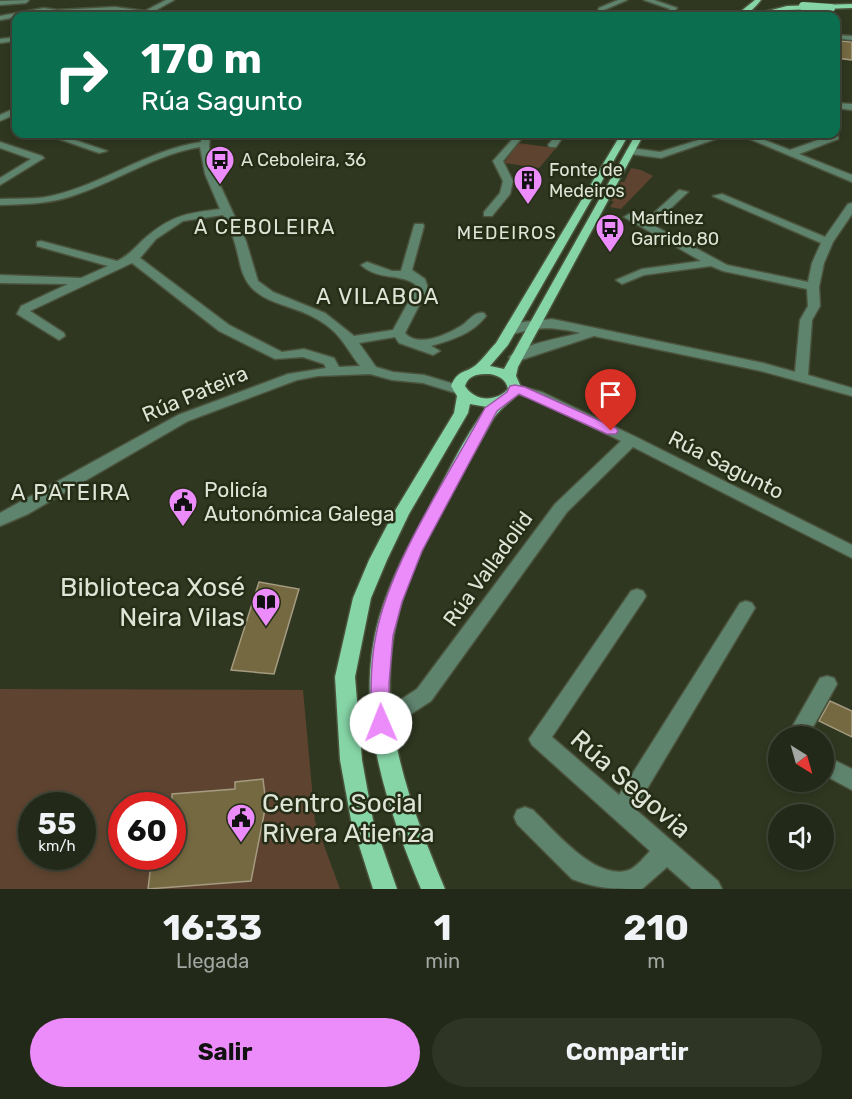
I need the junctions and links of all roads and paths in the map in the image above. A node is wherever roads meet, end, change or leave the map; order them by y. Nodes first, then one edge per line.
1 (16, 0) edge
2 (171, 0) edge
3 (624, 0) edge
4 (647, 0) edge
5 (790, 0) edge
6 (26, 1) edge
7 (40, 1) edge
8 (757, 1) edge
9 (776, 1) edge
10 (0, 3) edge
11 (852, 8) edge
12 (33, 12) edge
13 (57, 12) edge
14 (70, 12) edge
15 (91, 12) edge
16 (136, 12) edge
17 (154, 12) edge
18 (600, 12) edge
19 (670, 12) edge
20 (743, 12) edge
21 (769, 12) edge
22 (792, 12) edge
23 (61, 138) edge
24 (518, 138) edge
25 (558, 138) edge
26 (623, 138) edge
27 (638, 138) edge
28 (713, 138) edge
29 (753, 138) edge
30 (835, 138) dead end
31 (205, 139) edge
32 (553, 145) dead end
33 (2, 147) edge
34 (102, 151) dead end
35 (631, 151) junction
36 (792, 153) junction
37 (852, 179) edge
38 (0, 182) edge
39 (683, 192) dead end
40 (718, 196) dead end
41 (0, 202) edge
42 (852, 206) edge
43 (226, 211) junction
44 (488, 214) dead end
45 (629, 217) dead end
46 (419, 226) dead end
47 (646, 226) junction
48 (846, 226) edge
49 (827, 242) junction
50 (41, 244) dead end
51 (133, 258) junction
52 (710, 263) junction
53 (118, 265) junction
54 (367, 265) dead end
55 (408, 274) junction
56 (0, 279) edge
57 (622, 280) dead end
58 (85, 281) junction
59 (813, 287) junction
60 (480, 316) dead end
61 (538, 319) junction
62 (509, 331) junction
63 (398, 333) junction
64 (598, 333) junction
65 (59, 336) dead end
66 (351, 340) junction
67 (417, 345) junction
68 (433, 351) dead end
69 (516, 357) junction
70 (371, 370) junction
71 (334, 371) junction
72 (473, 372) junction
73 (801, 378) junction
74 (424, 379) junction
75 (512, 383) junction
76 (852, 392) edge
77 (462, 393) junction
78 (498, 402) junction
79 (631, 440) junction
80 (0, 520) edge
81 (852, 552) edge
82 (637, 596) dead end
83 (746, 608) dead end
84 (827, 684) dead end
85 (381, 723) junction
86 (803, 726) edge
87 (834, 770) edge
88 (852, 780) edge
89 (622, 811) junction
90 (525, 817) dead end
91 (668, 851) junction
92 (385, 889) edge
93 (433, 889) edge
94 (710, 889) edge

1 - 6 street
2 - 17 street
3 - 18 street
4 - 19 street
5 - 11 main road
6 - 7 street
6 - 10 street
7 - 14 street
8 - 20 main road
9 - 11 main road, bridge
11 - 21 main road
11 - 22 main road
12 - 13 street
15 - 16 street
23 - 34 street
24 - 44 street
25 - 32 street
26 - 62 main road
27 - 35 main road
28 - 35 street
29 - 36 street
30 - 36 street
31 - 41 street
31 - 43 street
33 - 38 street
35 - 61 main road
36 - 37 street
39 - 47 street
40 - 49 street
42 - 48 street
43 - 51 street
43 - 66 street
45 - 47 street
46 - 55 street
47 - 52 street
48 - 49 street
49 - 59 street
50 - 53 street
51 - 53 street
51 - 71 street
52 - 57 street
52 - 59 street
53 - 58 street
54 - 55 street
55 - 63 street
56 - 58 street
58 - 65 street
59 - 73 street
60 - 67 street
61 - 62 street
61 - 64 street
61 - 69 main road
62 - 72 main road
63 - 66 street
63 - 67 street
64 - 69 street
64 - 73 street
66 - 70 street
67 - 68 street
69 - 75 main road
70 - 71 street, Rúa Pateira
70 - 74 street, Rúa Pateira
71 - 80 street, Rúa Pateira
72 - 74 street, Rúa Pateira
72 - 75 main road
72 - 77 main road
73 - 76 street
74 - 77 street, Rúa Pateira
75 - 78 main road
75 - 79 street, Rúa Sagunto
77 - 78 main road
77 - 92 main road
78 - 85 main road
79 - 81 street, Rúa Sagunto
79 - 85 street, Rúa Valladolid
82 - 89 street, Rúa Segovia
83 - 89 street
84 - 86 street
85 - 93 main road
87 - 88 street
89 - 91 street, Rúa Segovia
90 - 91 street
91 - 94 street, Rúa Segovia

